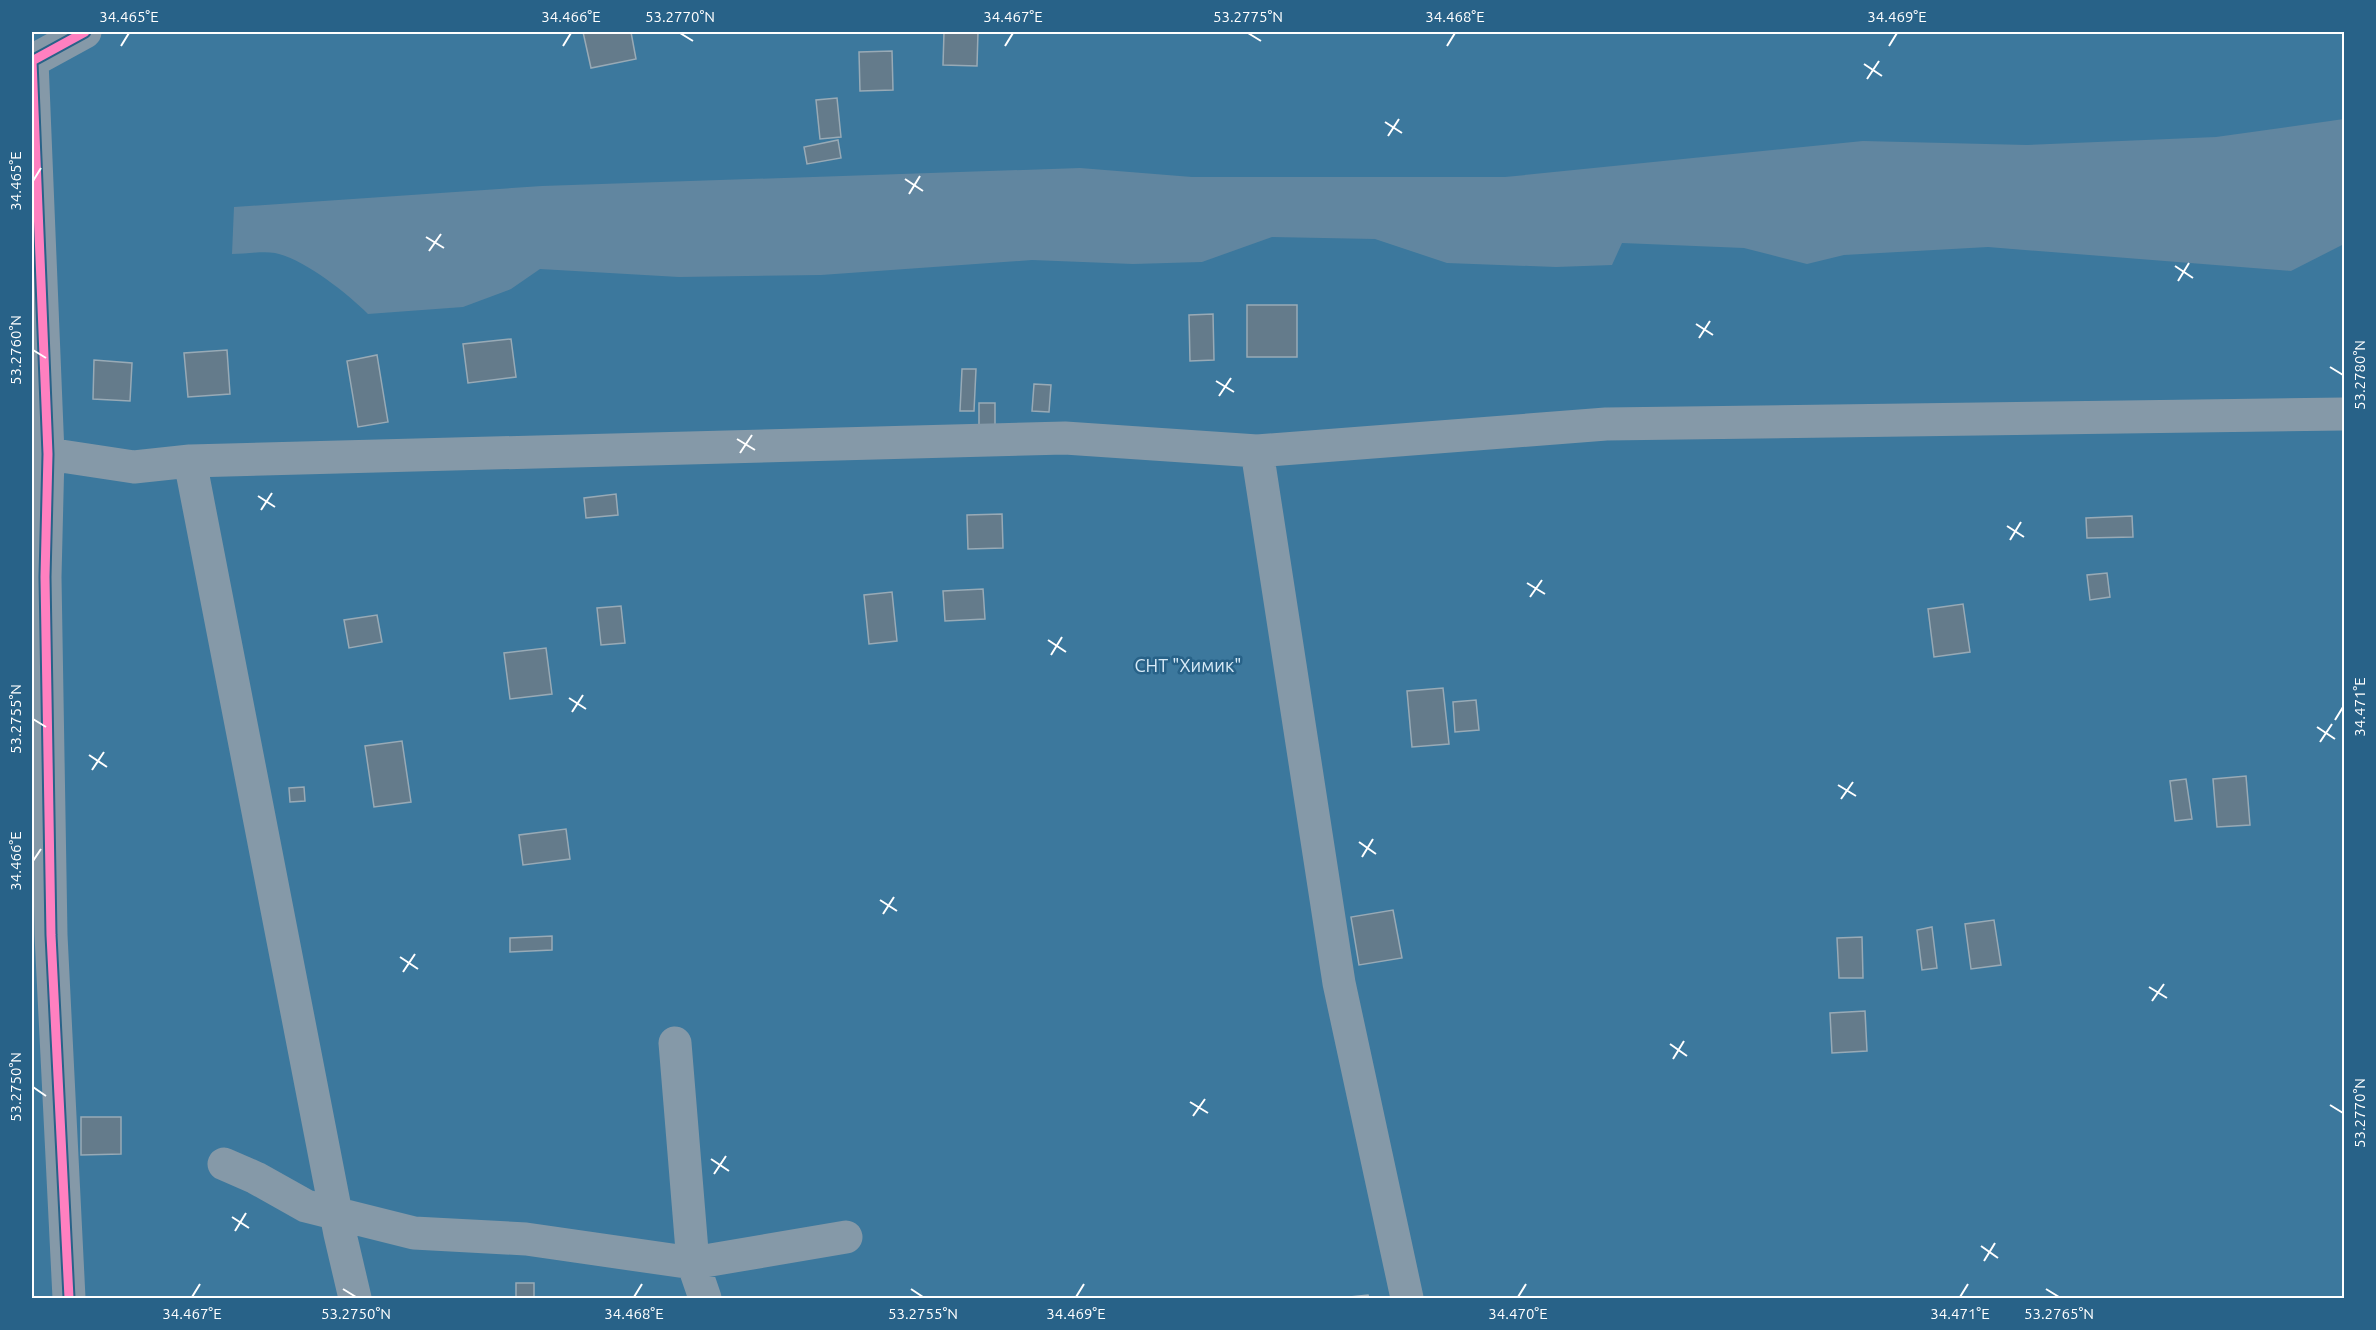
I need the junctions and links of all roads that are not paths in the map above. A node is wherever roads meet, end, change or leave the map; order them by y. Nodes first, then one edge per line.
1 (85, 32) edge
2 (2344, 414) edge
3 (1257, 451) junction
4 (48, 454) junction
5 (190, 461) junction
6 (675, 1043) dead end
7 (224, 1164) dead end
8 (335, 1212) junction
9 (846, 1237) dead end
10 (693, 1263) junction
11 (69, 1299) edge
12 (356, 1299) edge
13 (705, 1299) edge
14 (1407, 1299) edge

1 - 4 street
2 - 3 street
3 - 5 street
3 - 14 street
4 - 5 street
4 - 11 street
5 - 8 street
6 - 10 street
7 - 8 street
8 - 10 street
8 - 12 street
9 - 10 street
10 - 13 street

